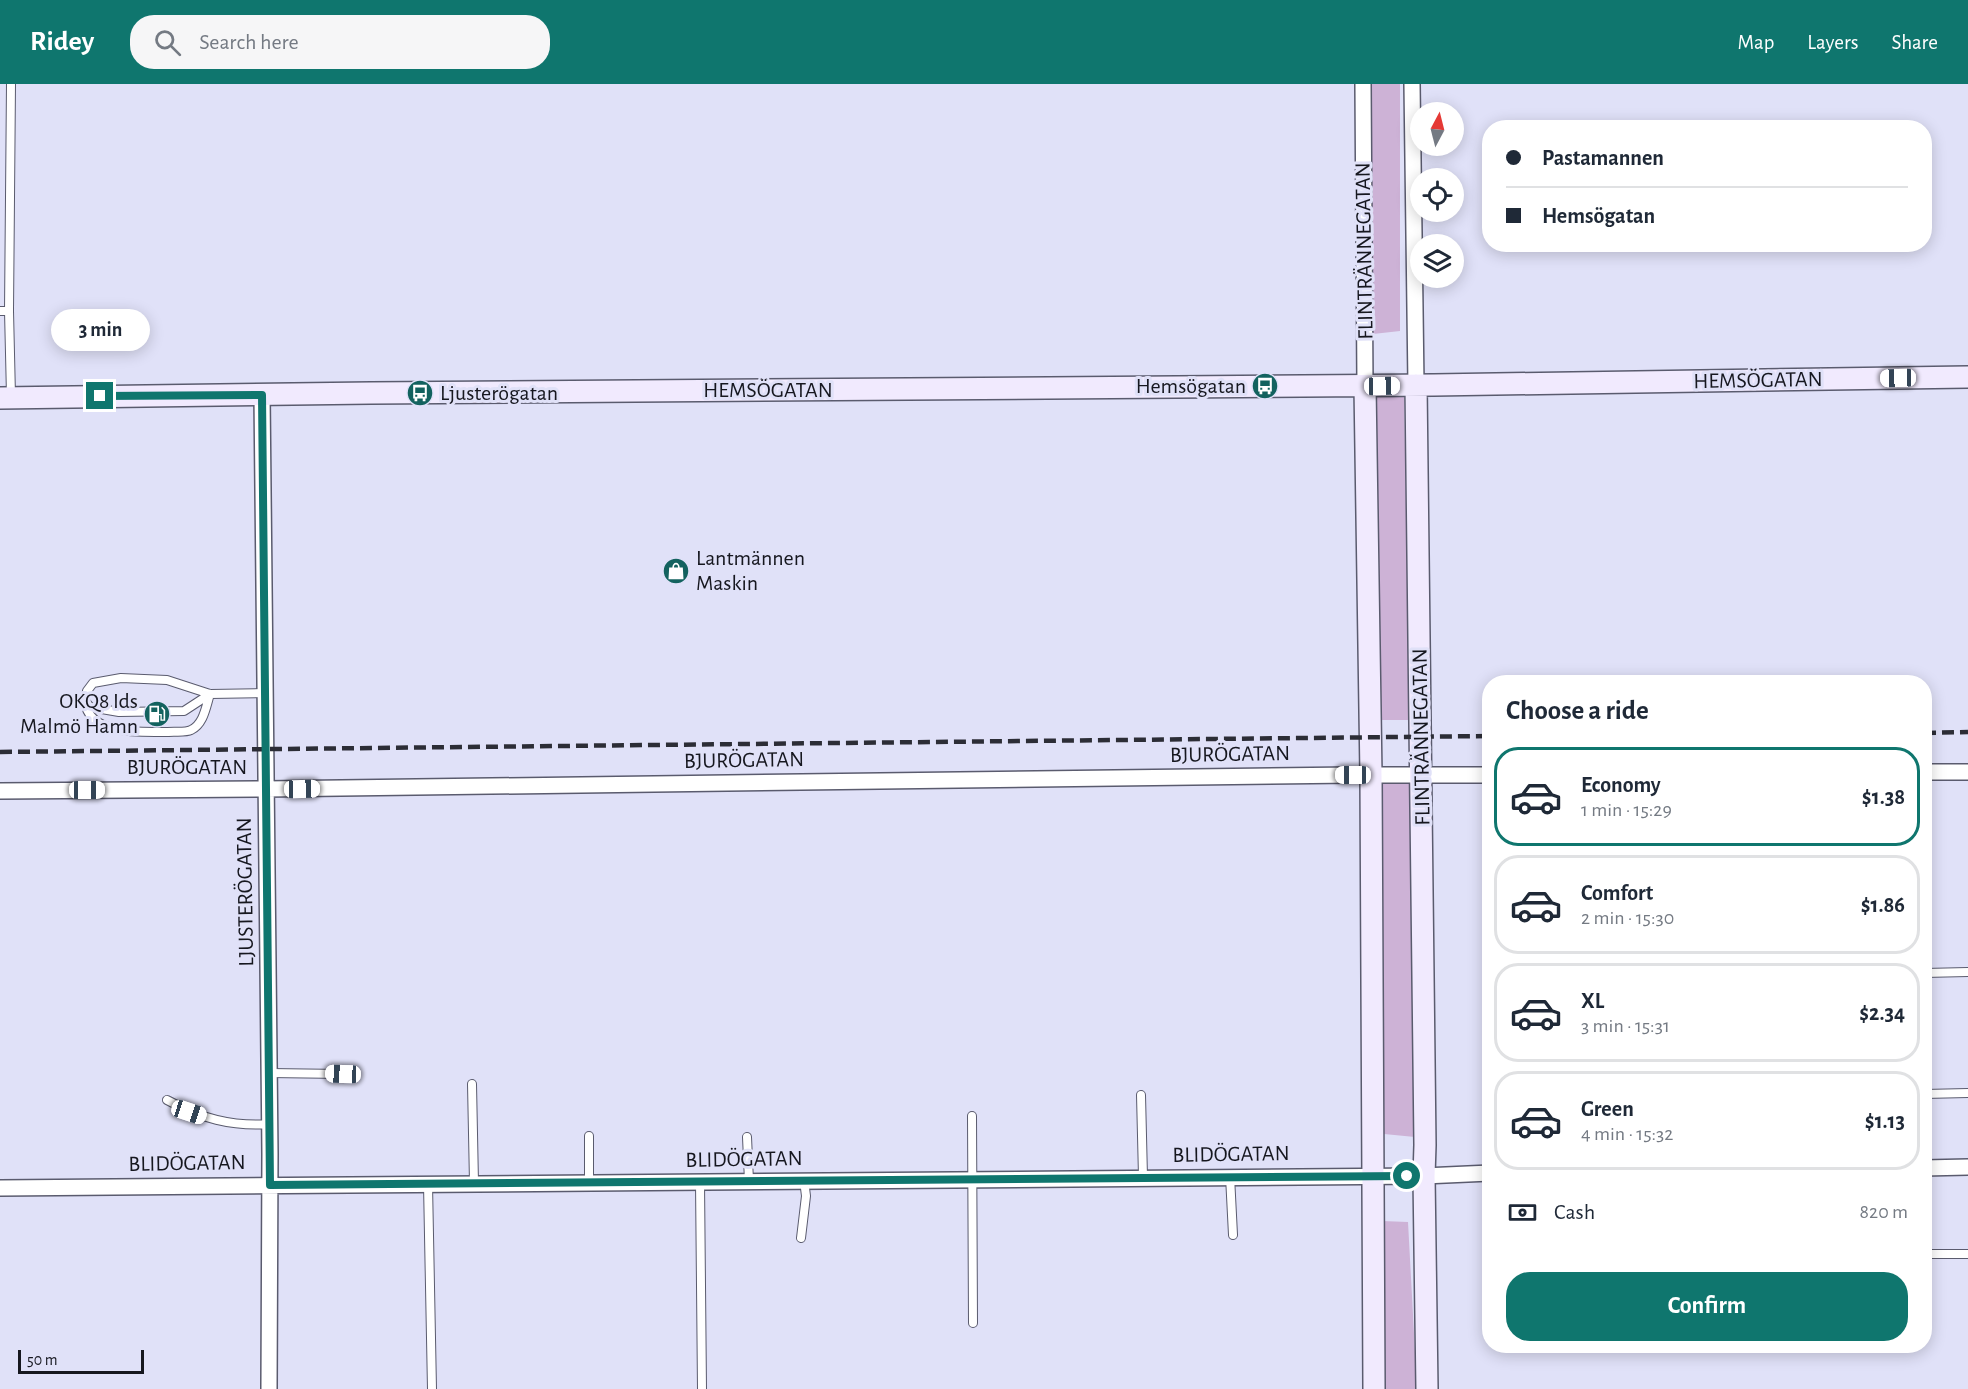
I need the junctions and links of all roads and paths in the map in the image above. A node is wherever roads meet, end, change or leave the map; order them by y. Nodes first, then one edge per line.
1 (12, 84) edge
2 (1363, 84) edge
3 (1412, 84) edge
4 (0, 311) edge
5 (9, 311) junction
6 (1968, 377) edge
7 (1416, 385) junction
8 (1365, 386) junction
9 (262, 395) junction
10 (5, 398) edge
11 (266, 693) junction
12 (210, 694) junction
13 (85, 701) junction
14 (1932, 772) edge
15 (1968, 772) edge
16 (1371, 775) junction
17 (1421, 775) junction
18 (1482, 775) edge
19 (266, 789) junction
20 (0, 791) edge
21 (1968, 972) edge
22 (1932, 973) edge
23 (269, 1073) junction
24 (343, 1074) dead end
25 (472, 1084) dead end
26 (1968, 1093) edge
27 (1932, 1094) edge
28 (1141, 1095) dead end
29 (167, 1100) dead end
30 (972, 1116) dead end
31 (270, 1124) junction
32 (589, 1136) dead end
33 (747, 1137) dead end
34 (1968, 1167) edge
35 (1932, 1168) edge
36 (1482, 1173) edge
37 (1230, 1176) junction
38 (1373, 1176) junction
39 (1424, 1176) junction
40 (1143, 1177) junction
41 (973, 1178) junction
42 (804, 1180) junction
43 (749, 1181) junction
44 (589, 1182) junction
45 (700, 1182) junction
46 (474, 1183) junction
47 (428, 1184) junction
48 (270, 1185) junction
49 (0, 1188) edge
50 (1233, 1234) dead end
51 (801, 1238) dead end
52 (1932, 1254) edge
53 (1968, 1254) edge
54 (973, 1323) dead end
55 (269, 1389) edge
56 (432, 1389) edge
57 (702, 1389) edge
58 (1374, 1389) edge
59 (1427, 1389) edge

1 - 5 lane
2 - 8 street, FLINTRÄNNEGATAN
3 - 7 street, FLINTRÄNNEGATAN
4 - 5 lane
5 - 10 lane
6 - 7 street, HEMSÖGATAN
7 - 8 street, HEMSÖGATAN
7 - 17 street, FLINTRÄNNEGATAN
8 - 9 street, HEMSÖGATAN
8 - 16 street, FLINTRÄNNEGATAN
9 - 10 street, HEMSÖGATAN
9 - 11 street, LJUSTERÖGATAN
11 - 12 lane
11 - 19 street, LJUSTERÖGATAN
12 - 13 lane
12 - 13 lane
12 - 13 lane
14 - 15 street
16 - 17 street, BJURÖGATAN
16 - 19 street, BJURÖGATAN
16 - 38 street, FLINTRÄNNEGATAN
17 - 18 street, BJURÖGATAN
17 - 39 street, FLINTRÄNNEGATAN
19 - 20 street, BJURÖGATAN
19 - 23 street, LJUSTERÖGATAN
21 - 22 lane
23 - 24 lane
23 - 31 street, LJUSTERÖGATAN
25 - 46 lane
26 - 27 lane
28 - 40 lane
29 - 31 lane
30 - 41 lane
31 - 48 street, LJUSTERÖGATAN
32 - 44 lane
33 - 43 lane
34 - 35 street
36 - 39 street, BLIDÖGATAN
37 - 38 street, BLIDÖGATAN
37 - 40 street, BLIDÖGATAN
37 - 50 lane
38 - 39 street, BLIDÖGATAN
38 - 58 street, FLINTRÄNNEGATAN
39 - 59 street, FLINTRÄNNEGATAN
40 - 41 street, BLIDÖGATAN
41 - 42 street, BLIDÖGATAN
41 - 54 lane
42 - 43 street, BLIDÖGATAN
42 - 51 lane
43 - 45 street, BLIDÖGATAN
44 - 45 street, BLIDÖGATAN
44 - 46 street, BLIDÖGATAN
45 - 57 lane
46 - 47 street, BLIDÖGATAN
47 - 48 street, BLIDÖGATAN
47 - 56 lane
48 - 49 street, BLIDÖGATAN
48 - 55 street, LJUSTERÖGATAN
52 - 53 lane

